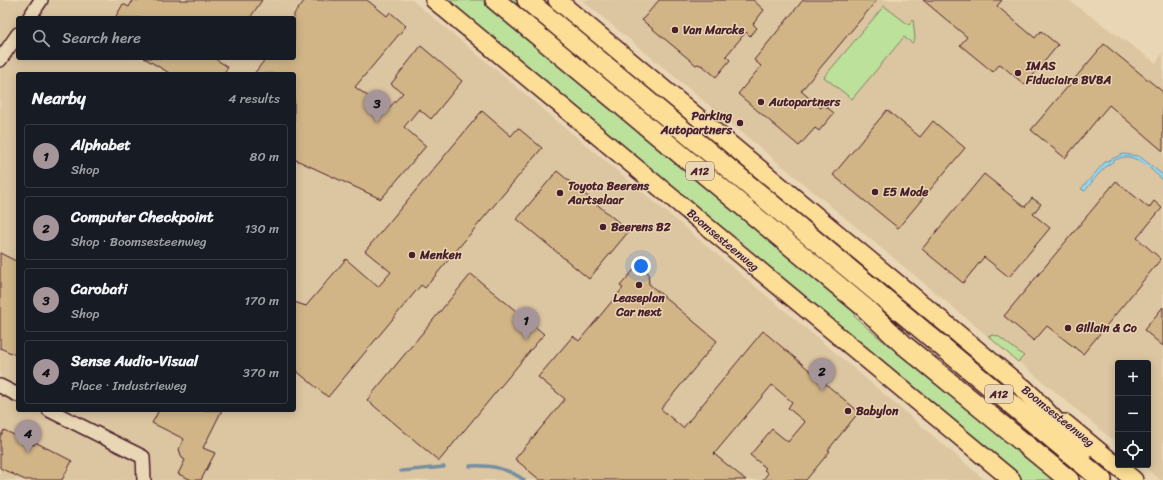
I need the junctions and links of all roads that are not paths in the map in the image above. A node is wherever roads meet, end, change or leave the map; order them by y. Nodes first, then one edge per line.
1 (42, 0) edge
2 (434, 0) edge
3 (495, 0) edge
4 (527, 0) edge
5 (557, 0) edge
6 (30, 16) edge
7 (16, 37) edge
8 (0, 60) edge
9 (0, 386) edge
10 (1023, 388) junction
11 (16, 394) edge
12 (53, 412) edge
13 (1096, 476) edge
14 (144, 480) edge
15 (1012, 480) edge
16 (1069, 480) edge
17 (1134, 480) edge

1 - 6 street
2 - 15 main road, Boomsesteenweg
3 - 16 highway, A12
4 - 13 highway, A12
5 - 10 main road, Boomsesteenweg
7 - 8 street
9 - 11 street
10 - 13 highway
10 - 17 main road, Boomsesteenweg
12 - 14 street

